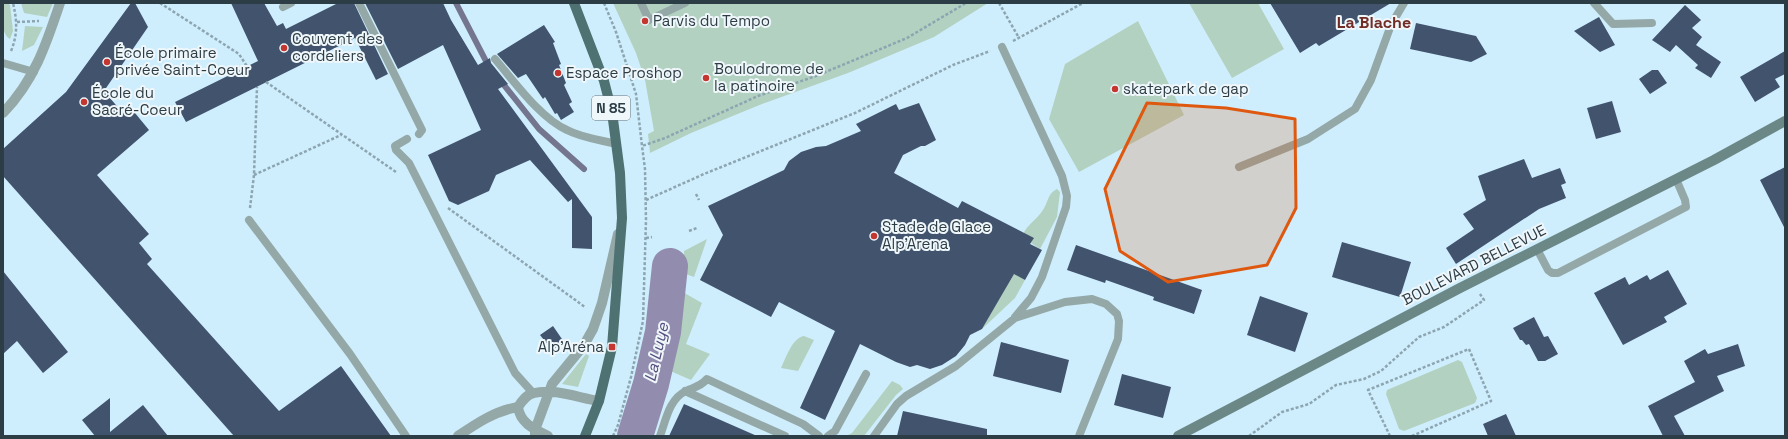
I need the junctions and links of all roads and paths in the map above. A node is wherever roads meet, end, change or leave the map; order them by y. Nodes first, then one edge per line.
1 (12, 3) edge
2 (60, 3) edge
3 (160, 3) edge
4 (291, 3) edge
5 (359, 3) edge
6 (574, 3) edge
7 (604, 3) edge
8 (641, 3) edge
9 (685, 3) edge
10 (966, 3) edge
11 (999, 3) edge
12 (1083, 3) edge
13 (1404, 3) edge
14 (1594, 3) edge
15 (283, 8) dead end
16 (54, 20) junction
17 (17, 22) junction
18 (1652, 23) dead end
19 (1018, 38) junction
20 (1002, 47) junction
21 (11, 51) dead end
22 (495, 59) dead end
23 (3, 62) edge
24 (250, 71) dead end
25 (34, 72) junction
26 (257, 87) dead end
27 (3, 113) edge
28 (1785, 121) edge
29 (419, 134) dead end
30 (342, 135) dead end
31 (407, 140) dead end
32 (617, 144) junction
33 (642, 146) junction
34 (1239, 167) dead end
35 (254, 175) junction
36 (1676, 179) junction
37 (696, 194) dead end
38 (646, 200) junction
39 (699, 200) dead end
40 (622, 218) junction
41 (248, 220) joint
42 (697, 228) dead end
43 (689, 231) dead end
44 (652, 236) dead end
45 (646, 238) junction
46 (1537, 249) junction
47 (1473, 282) junction
48 (563, 291) dead end
49 (587, 309) dead end
50 (1014, 318) junction
51 (866, 374) dead end
52 (685, 391) junction
53 (548, 392) junction
54 (533, 393) junction
55 (599, 401) junction
56 (518, 406) junction
57 (535, 433) edge
58 (406, 436) edge
59 (458, 436) edge
60 (548, 436) edge
61 (585, 436) edge
62 (613, 436) edge
63 (660, 436) edge
64 (785, 436) edge
65 (819, 436) edge
66 (828, 436) edge
67 (874, 436) edge
68 (1079, 436) edge
69 (1178, 436) edge
70 (1250, 436) edge
71 (1390, 436) edge
72 (1412, 436) edge

1 - 17 path
2 - 16 street
3 - 24 path
4 - 15 lane
5 - 29 lane
6 - 32 main road, N 85
7 - 33 path
8 - 9 lane
10 - 33 path
11 - 19 path
12 - 19 path
13 - 34 lane
14 - 18 lane
16 - 17 path
16 - 25 street
17 - 21 path
19 - 20 path
20 - 38 path
20 - 50 lane
22 - 32 lane
23 - 25 lane
25 - 27 street
26 - 35 path
28 - 36 street, BOULEVARD BELLEVUE
30 - 35 path
31 - 54 lane
32 - 40 main road, N 85
33 - 38 path
35 - 41 path
36 - 46 street, BOULEVARD BELLEVUE
36 - 46 lane
37 - 39 path
38 - 45 path
40 - 53 street
40 - 55 main road, N 85
41 - 58 lane
42 - 43 path
44 - 45 path
45 - 62 path
46 - 47 street, BOULEVARD BELLEVUE
47 - 69 street, BOULEVARD BELLEVUE
47 - 70 path
48 - 49 path
50 - 67 lane
50 - 68 lane
51 - 66 lane
52 - 63 lane
52 - 64 lane
52 - 65 lane
53 - 54 street
53 - 55 street
53 - 57 street
54 - 56 street
55 - 61 main road, N 85
56 - 57 street
56 - 59 street
57 - 60 street
71 - 72 path

